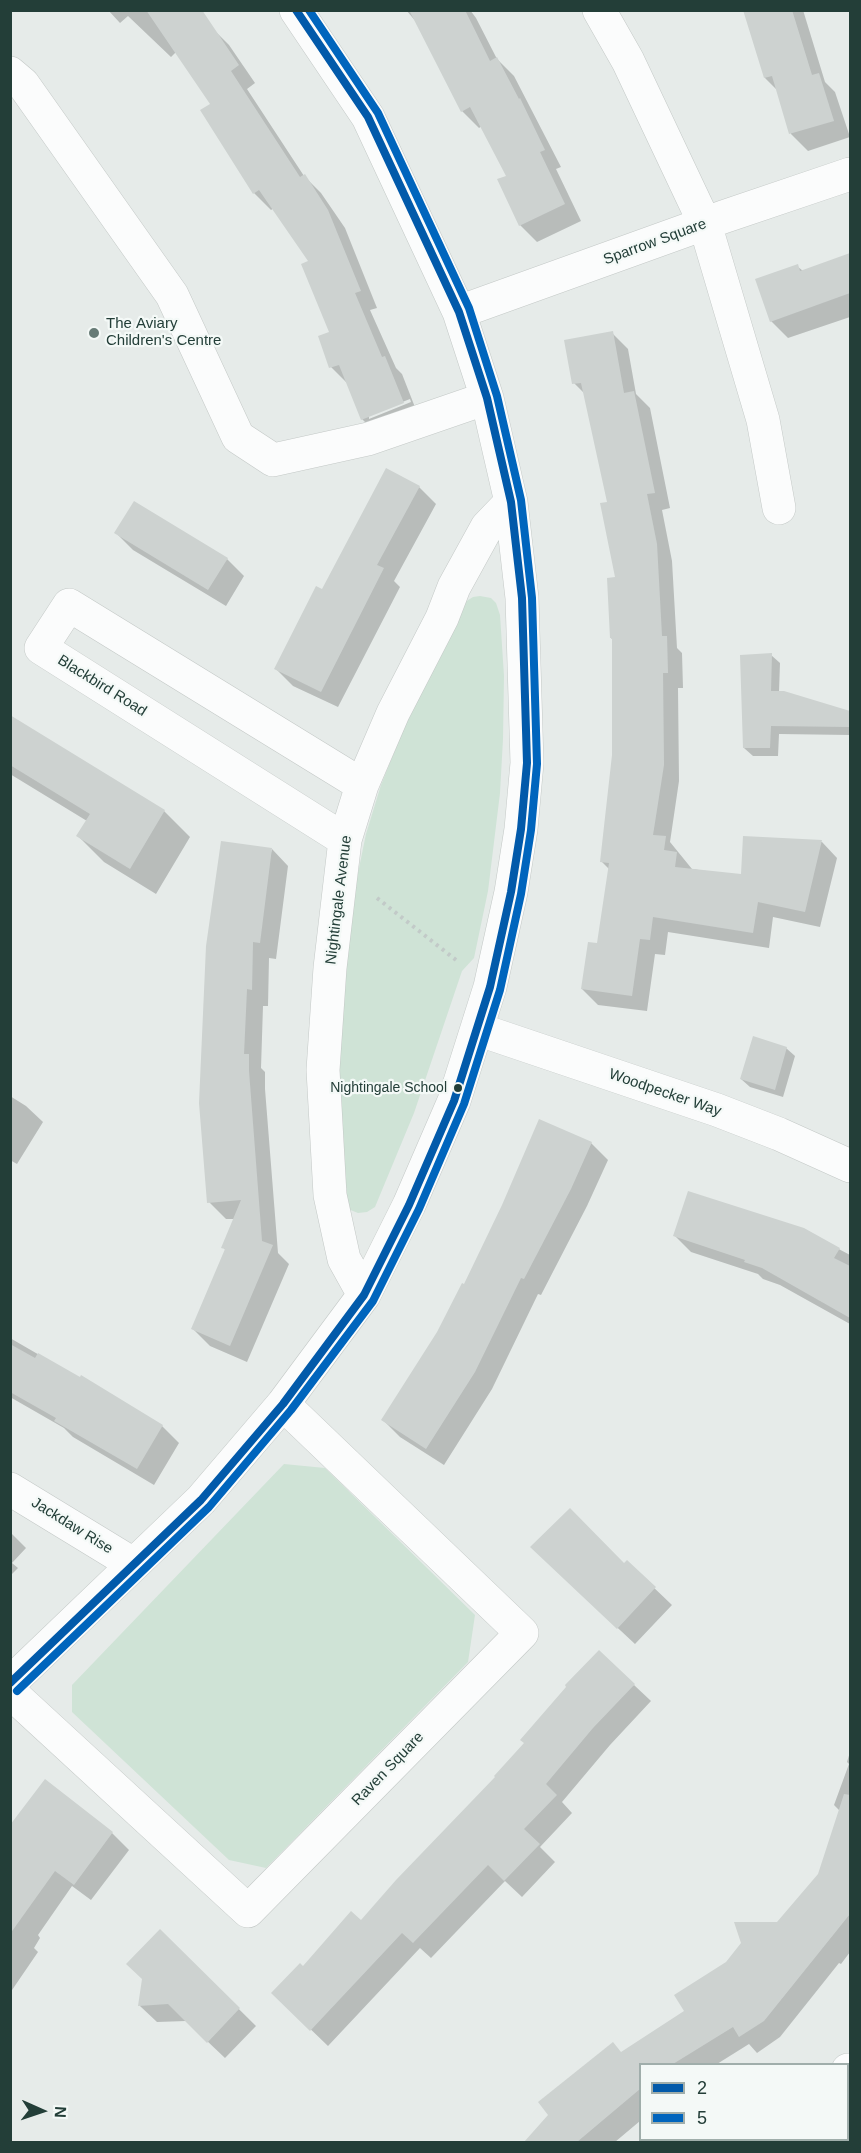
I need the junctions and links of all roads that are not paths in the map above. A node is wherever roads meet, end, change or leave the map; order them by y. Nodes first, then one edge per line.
1 (296, 10) edge
2 (600, 10) edge
3 (10, 73) edge
4 (850, 174) edge
5 (705, 224) junction
6 (459, 312) junction
7 (487, 398) junction
8 (511, 502) junction
9 (779, 508) dead end
10 (362, 785) junction
11 (343, 855) junction
12 (477, 1029) junction
13 (850, 1166) edge
14 (364, 1295) junction
15 (283, 1404) junction
16 (10, 1489) edge
17 (133, 1564) junction
18 (10, 1683) edge
19 (10, 1692) edge

1 - 6 street
2 - 5 street
3 - 7 street
4 - 5 street, Sparrow Square
5 - 6 street, Sparrow Square
5 - 9 street
6 - 7 street
7 - 8 street
8 - 10 street, Nightingale Avenue
8 - 12 street
10 - 11 street, Nightingale Avenue
10 - 11 street, Blackbird Road
11 - 14 street, Nightingale Avenue
12 - 13 street, Woodpecker Way
12 - 14 street
14 - 15 street
15 - 17 street
15 - 19 street, Raven Square
16 - 17 street, Jackdaw Rise
17 - 18 street

